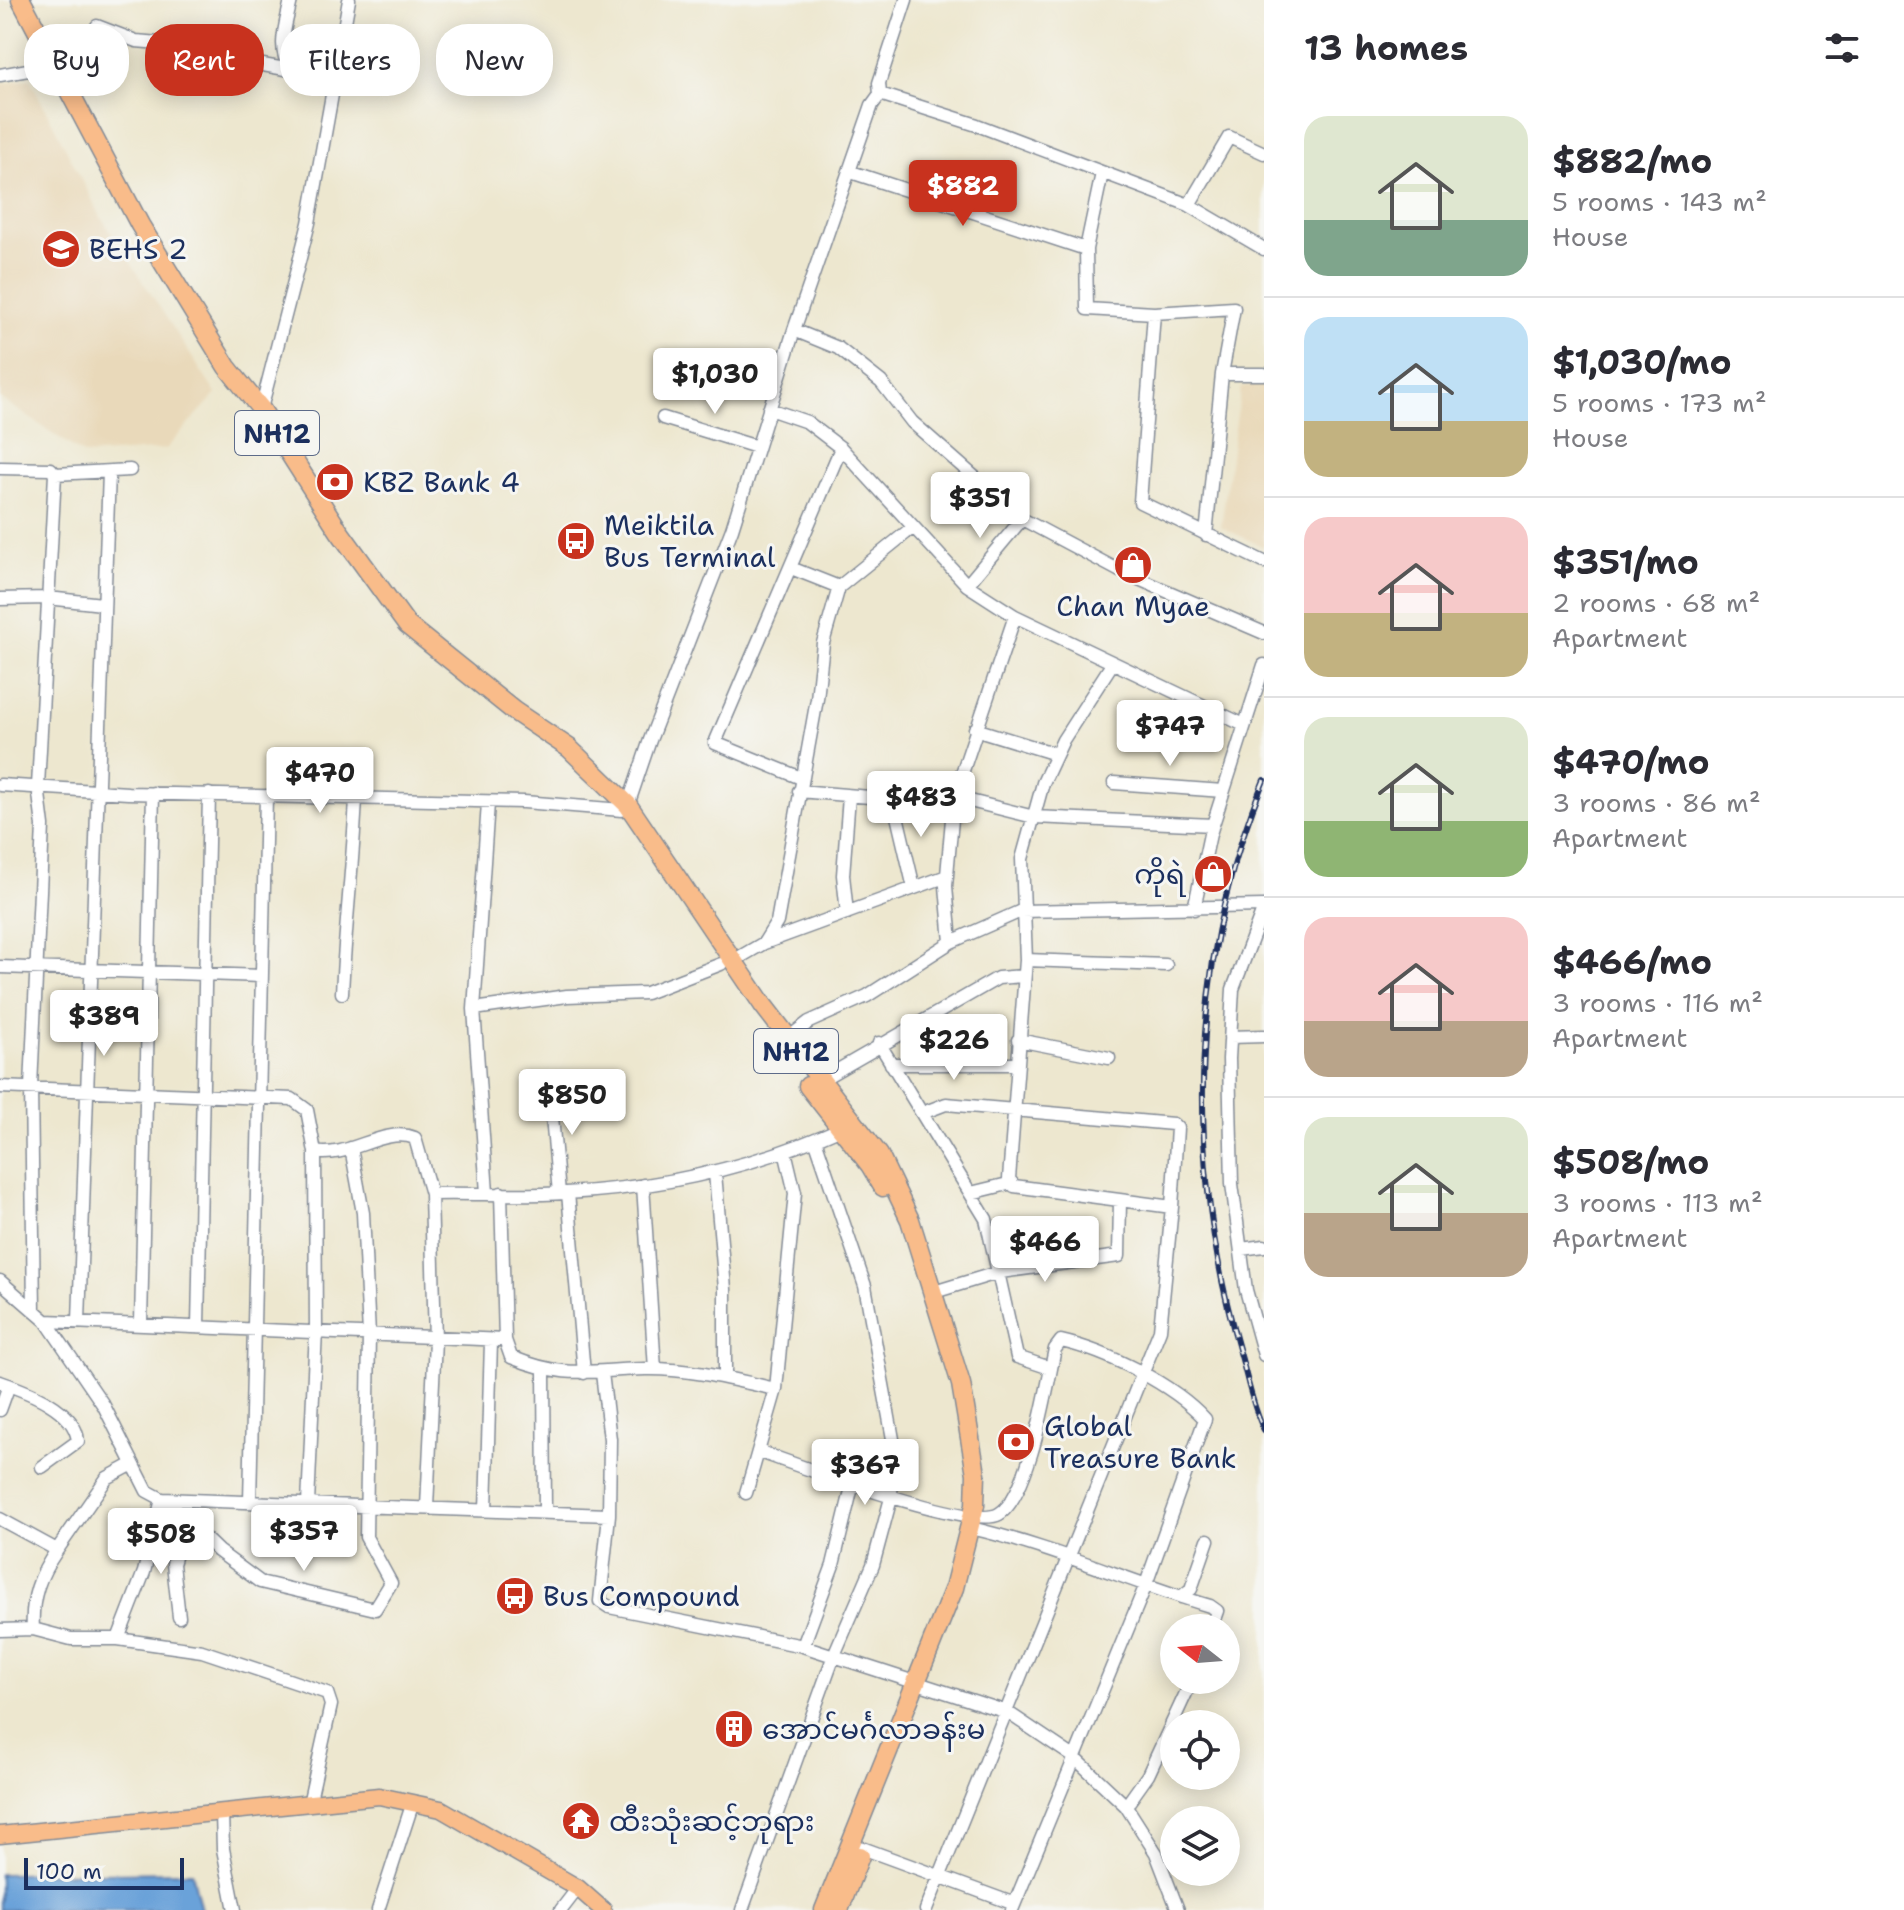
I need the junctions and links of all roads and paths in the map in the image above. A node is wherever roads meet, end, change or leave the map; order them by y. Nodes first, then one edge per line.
1 (21, 0) edge
2 (291, 0) edge
3 (349, 0) edge
4 (906, 0) edge
5 (34, 24) edge
6 (286, 24) edge
7 (345, 24) edge
8 (129, 38) edge
9 (280, 68) edge
10 (24, 71) edge
11 (0, 75) edge
12 (880, 94) junction
13 (72, 96) edge
14 (332, 96) edge
15 (1264, 153) edge
16 (851, 172) junction
17 (1102, 173) junction
18 (1189, 205) junction
19 (1086, 249) junction
20 (1264, 249) edge
21 (1154, 313) junction
22 (794, 330) junction
23 (1222, 374) junction
24 (1264, 374) edge
25 (261, 409) junction
26 (769, 409) junction
27 (663, 418) dead end
28 (757, 447) junction
29 (841, 448) junction
30 (0, 468) edge
31 (130, 470) dead end
32 (109, 472) junction
33 (55, 474) junction
34 (1022, 519) junction
35 (912, 528) junction
36 (1206, 535) junction
37 (1264, 562) edge
38 (791, 568) junction
39 (967, 585) junction
40 (839, 587) junction
41 (48, 598) junction
42 (0, 599) edge
43 (102, 604) junction
44 (1015, 616) junction
45 (1264, 633) edge
46 (1112, 664) junction
47 (1264, 665) edge
48 (1244, 725) junction
49 (975, 729) junction
50 (1056, 754) junction
51 (1114, 783) dead end
52 (0, 785) edge
53 (800, 785) junction
54 (38, 786) junction
55 (96, 790) junction
56 (1223, 791) junction
57 (153, 793) junction
58 (209, 794) junction
59 (266, 796) junction
60 (849, 796) junction
61 (954, 797) junction
62 (356, 798) junction
63 (488, 803) junction
64 (623, 804) junction
65 (1034, 817) junction
66 (1213, 825) junction
67 (947, 876) junction
68 (914, 888) junction
69 (1264, 906) edge
70 (1194, 909) junction
71 (1021, 911) junction
72 (847, 913) junction
73 (951, 942) junction
74 (764, 943) junction
75 (1026, 960) junction
76 (727, 963) junction
77 (1166, 965) dead end
78 (0, 967) edge
79 (35, 969) junction
80 (89, 972) junction
81 (149, 975) junction
82 (205, 975) junction
83 (262, 976) junction
84 (1023, 976) junction
85 (342, 993) dead end
86 (474, 1009) junction
87 (1264, 1036) edge
88 (1230, 1037) junction
89 (1018, 1040) junction
90 (782, 1042) junction
91 (879, 1043) junction
92 (1109, 1058) dead end
93 (891, 1064) junction
94 (1016, 1064) junction
95 (819, 1081) junction
96 (549, 1084) dead end
97 (0, 1087) edge
98 (31, 1087) junction
99 (85, 1091) junction
100 (147, 1092) junction
101 (203, 1094) junction
102 (259, 1096) junction
103 (1013, 1108) junction
104 (925, 1112) junction
105 (846, 1126) junction
106 (815, 1139) junction
107 (351, 1148) junction
108 (785, 1151) junction
109 (315, 1152) junction
110 (715, 1173) junction
111 (1012, 1183) junction
112 (643, 1185) junction
113 (487, 1193) junction
114 (501, 1193) junction
115 (563, 1193) junction
116 (971, 1193) junction
117 (431, 1194) junction
118 (1120, 1200) junction
119 (1172, 1207) junction
120 (1264, 1246) edge
121 (1241, 1249) junction
122 (1000, 1272) junction
123 (0, 1281) edge
124 (934, 1292) junction
125 (34, 1311) junction
126 (46, 1321) junction
127 (79, 1321) junction
128 (939, 1321) junction
129 (141, 1323) junction
130 (198, 1326) junction
131 (254, 1327) junction
132 (316, 1330) junction
133 (369, 1335) junction
134 (435, 1340) junction
135 (505, 1340) junction
136 (491, 1342) junction
137 (1264, 1353) edge
138 (1050, 1368) junction
139 (655, 1369) junction
140 (544, 1370) junction
141 (584, 1373) junction
142 (602, 1373) junction
143 (1142, 1373) junction
144 (725, 1378) junction
145 (5, 1384) edge
146 (776, 1389) junction
147 (0, 1410) edge
148 (760, 1452) junction
149 (133, 1464) junction
150 (42, 1467) dead end
151 (853, 1483) junction
152 (746, 1493) dead end
153 (891, 1498) junction
154 (163, 1499) junction
155 (250, 1502) junction
156 (308, 1504) junction
157 (366, 1507) junction
158 (427, 1507) junction
159 (486, 1510) junction
160 (545, 1513) junction
161 (609, 1515) junction
162 (0, 1519) edge
163 (186, 1521) junction
164 (978, 1524) junction
165 (1208, 1540) dead end
166 (57, 1550) junction
167 (1067, 1556) junction
168 (1145, 1587) junction
169 (1181, 1597) junction
170 (1216, 1614) edge
171 (179, 1617) dead end
172 (33, 1629) junction
173 (0, 1630) edge
174 (118, 1639) junction
175 (803, 1646) junction
176 (834, 1655) junction
177 (922, 1683) junction
178 (1186, 1694) edge
179 (1007, 1712) junction
180 (1074, 1757) junction
181 (413, 1802) junction
182 (309, 1804) junction
183 (1126, 1806) junction
184 (222, 1813) junction
185 (0, 1835) edge
186 (857, 1846) junction
187 (938, 1876) junction
188 (578, 1888) junction
189 (1012, 1907) edge
190 (235, 1910) edge
191 (378, 1910) edge
192 (561, 1910) edge
193 (603, 1910) edge
194 (742, 1910) edge
195 (824, 1910) edge
196 (839, 1910) edge
197 (926, 1910) edge
198 (1178, 1910) edge

1 - 5 highway, NH12
2 - 6 street
3 - 7 street
4 - 12 street
8 - 9 street
10 - 11 street
12 - 16 street
12 - 17 street
13 - 25 highway, NH12
14 - 25 street
15 - 18 street
16 - 19 street
16 - 22 street
17 - 18 street
17 - 19 street
18 - 20 street
19 - 21 street
21 - 23 street
21 - 36 street
22 - 26 street
22 - 34 street
23 - 24 street
23 - 36 street
25 - 64 highway, NH12
26 - 28 street
26 - 29 street
27 - 28 street
28 - 64 street
29 - 35 street
29 - 38 street
30 - 33 street
31 - 32 street
32 - 33 street
32 - 43 street
33 - 41 street
34 - 39 street
34 - 45 street
35 - 39 street
35 - 40 street
36 - 37 street
38 - 40 street
38 - 53 street
39 - 44 street
40 - 53 street
41 - 42 street
41 - 43 street
41 - 54 street
43 - 55 street
44 - 46 street
44 - 49 street
46 - 48 street
46 - 50 street
47 - 48 street
48 - 56 street
49 - 50 street
49 - 61 street
50 - 65 street
51 - 56 street
52 - 54 street
53 - 60 street
53 - 74 street
54 - 55 street
54 - 79 street
55 - 57 street
55 - 80 street
56 - 66 street
57 - 58 street
57 - 81 street
58 - 59 street
58 - 82 street
59 - 62 street
59 - 83 street
60 - 68 street
60 - 72 street
61 - 65 street
61 - 67 street
62 - 63 street
62 - 85 street
63 - 64 street
63 - 86 street
64 - 76 highway, NH12
65 - 66 street
65 - 71 street
66 - 70 street
67 - 68 street
67 - 73 street
68 - 72 street
69 - 70 street
69 - 88 street
70 - 71 street
71 - 73 street
71 - 75 street
72 - 74 street
73 - 90 street
74 - 76 street
75 - 77 street
75 - 84 street
76 - 86 street
76 - 90 highway, NH12
78 - 79 street
79 - 80 street
79 - 98 street
80 - 81 street
80 - 99 street
81 - 82 street
81 - 100 street
82 - 83 street
82 - 101 street
83 - 102 street
84 - 89 street
84 - 91 street
86 - 113 street
87 - 88 street
88 - 121 street
89 - 92 street
89 - 94 street
90 - 95 highway, NH12
90 - 105 highway, NH12
91 - 93 street
91 - 95 street
93 - 94 street
93 - 104 street
94 - 103 street
95 - 105 highway, NH12
96 - 115 street
97 - 98 street
98 - 99 street
98 - 125 street
99 - 100 street
99 - 127 street
100 - 101 street
100 - 129 street
101 - 102 street
101 - 130 street
102 - 109 street
102 - 131 street
103 - 104 street
103 - 111 street
103 - 119 street
104 - 116 street
105 - 106 street
105 - 124 highway, NH12
105 - 128 highway, NH12
106 - 108 street
106 - 153 street
107 - 109 street
107 - 117 street
107 - 133 street
108 - 110 street
108 - 146 street
109 - 132 street
110 - 112 street
110 - 144 street
111 - 116 street
111 - 118 street
112 - 115 street
112 - 139 street
113 - 114 street
113 - 117 street
114 - 115 street
114 - 135 street
115 - 141 street
116 - 122 street
117 - 134 street
118 - 119 street
118 - 122 street
119 - 143 street
120 - 121 street
121 - 137 street
122 - 124 street
122 - 138 street
123 - 125 street
124 - 128 highway, NH12
125 - 126 street
126 - 127 street
126 - 149 street
127 - 129 street
128 - 164 highway, NH12
129 - 130 street
130 - 131 street
131 - 132 street
131 - 155 street
132 - 133 street
132 - 156 street
133 - 134 street
133 - 157 street
134 - 136 street
134 - 158 street
135 - 136 street
135 - 140 street
136 - 159 street
138 - 143 street
138 - 164 street
139 - 142 street
139 - 144 street
140 - 141 street
140 - 160 street
141 - 142 street
142 - 161 street
143 - 167 street
143 - 168 street
144 - 146 street
145 - 147 street
145 - 150 street
146 - 148 street
148 - 151 street
148 - 152 street
149 - 154 street
149 - 166 street
151 - 153 street
151 - 175 street
153 - 164 street
153 - 176 street
154 - 155 street
154 - 163 street
154 - 174 street
155 - 156 street
156 - 157 street
157 - 158 street
157 - 163 street
158 - 159 street
159 - 160 street
160 - 161 street
161 - 175 street
162 - 166 street
163 - 171 street
164 - 167 street
164 - 177 highway, NH12
165 - 169 street
166 - 172 street
167 - 168 street
167 - 179 street
168 - 169 street
168 - 180 street
169 - 170 street
172 - 173 street
172 - 174 street
174 - 182 street
175 - 176 street
176 - 177 street
176 - 194 street
177 - 179 street
177 - 186 highway, NH12
178 - 183 street
179 - 180 street
179 - 187 street
180 - 183 street
180 - 189 street
181 - 182 main road
181 - 188 main road
181 - 191 street
182 - 184 main road
183 - 198 street
184 - 185 main road
184 - 190 street
186 - 187 street
186 - 195 highway, NH12
186 - 196 highway, NH12
187 - 189 street
187 - 197 street
188 - 192 street
188 - 193 main road

